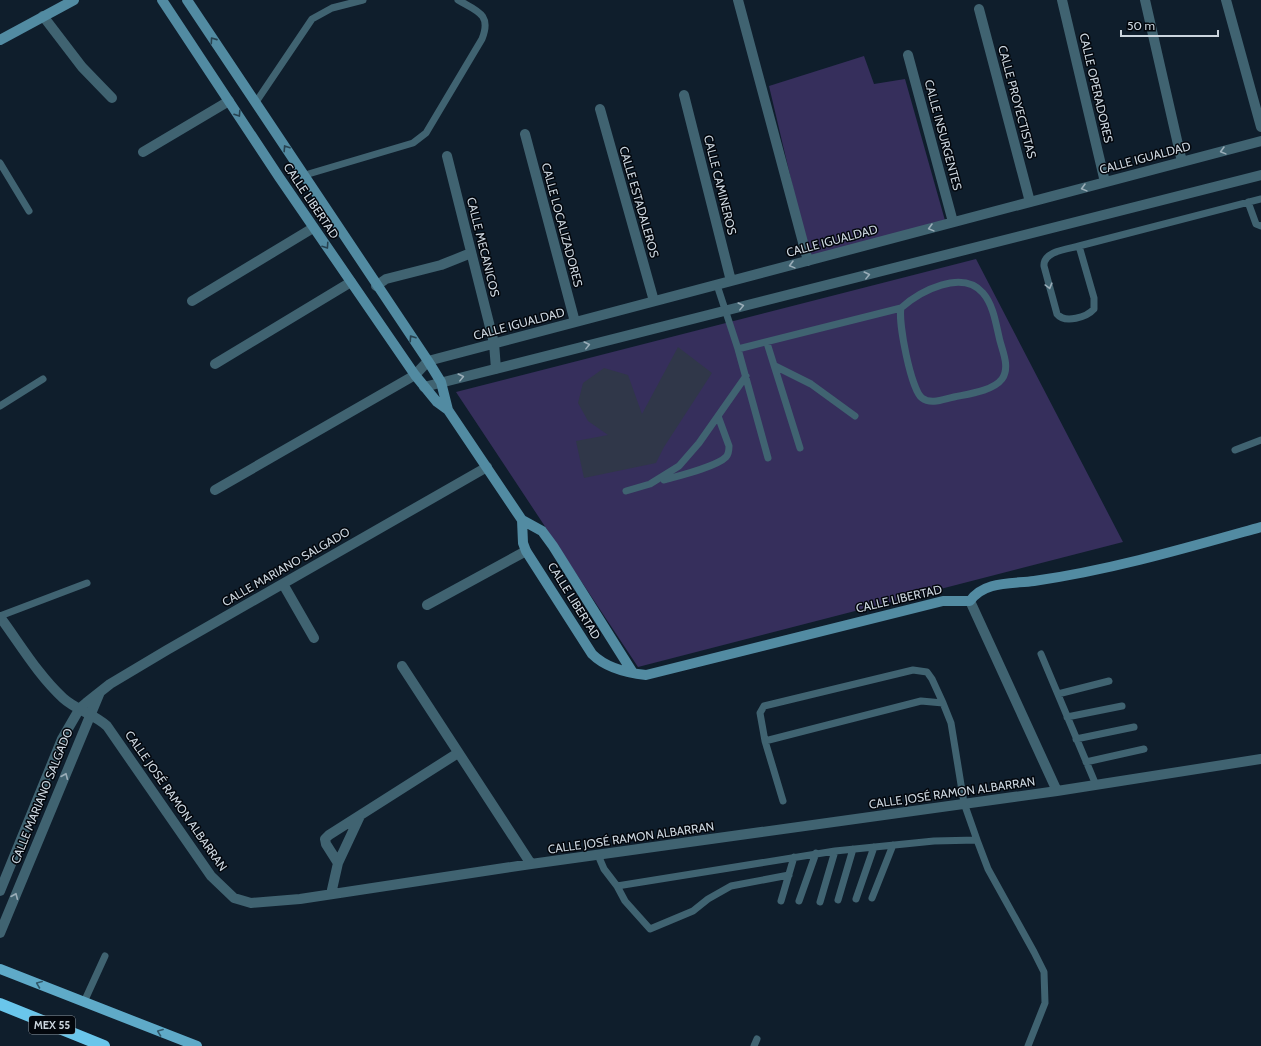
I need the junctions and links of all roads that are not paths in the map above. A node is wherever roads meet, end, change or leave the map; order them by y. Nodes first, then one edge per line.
1 (74, 0) edge
2 (162, 0) edge
3 (187, 0) edge
4 (363, 0) edge
5 (458, 0) edge
6 (738, 0) edge
7 (1062, 0) edge
8 (1145, 0) edge
9 (1226, 0) edge
10 (979, 9) dead end
11 (43, 16) junction
12 (0, 40) edge
13 (908, 55) dead end
14 (684, 95) dead end
15 (112, 98) dead end
16 (229, 101) junction
17 (256, 102) junction
18 (600, 109) dead end
19 (1261, 126) edge
20 (525, 134) dead end
21 (1261, 141) edge
22 (143, 152) dead end
23 (447, 156) dead end
24 (1182, 162) junction
25 (0, 163) edge
26 (1261, 174) edge
27 (305, 175) junction
28 (1105, 182) junction
29 (1261, 199) edge
30 (1030, 202) junction
31 (1248, 202) junction
32 (29, 211) dead end
33 (953, 222) junction
34 (1261, 226) edge
35 (314, 228) junction
36 (1079, 246) junction
37 (471, 253) junction
38 (808, 261) junction
39 (731, 281) junction
40 (351, 282) junction
41 (717, 285) junction
42 (376, 286) junction
43 (192, 301) dead end
44 (654, 301) junction
45 (901, 308) junction
46 (725, 310) junction
47 (575, 322) junction
48 (494, 343) junction
49 (767, 343) junction
50 (738, 349) junction
51 (428, 361) junction
52 (215, 364) dead end
53 (775, 366) junction
54 (496, 369) junction
55 (414, 375) junction
56 (746, 376) junction
57 (43, 379) dead end
58 (441, 382) junction
59 (424, 387) junction
60 (0, 406) edge
61 (448, 410) junction
62 (718, 416) junction
63 (856, 416) dead end
64 (1261, 440) edge
65 (800, 448) dead end
66 (1234, 450) dead end
67 (768, 458) dead end
68 (487, 468) junction
69 (650, 484) junction
70 (215, 490) dead end
71 (626, 491) dead end
72 (522, 520) junction
73 (1261, 528) edge
74 (526, 551) junction
75 (87, 583) dead end
76 (283, 584) junction
77 (970, 601) junction
78 (426, 605) dead end
79 (0, 616) edge
80 (314, 638) dead end
81 (1041, 654) dead end
82 (402, 666) dead end
83 (633, 673) junction
84 (1109, 681) dead end
85 (100, 692) junction
86 (1058, 694) junction
87 (943, 703) junction
88 (1122, 706) dead end
89 (78, 707) junction
90 (92, 715) junction
91 (1067, 717) junction
92 (1134, 727) dead end
93 (1076, 739) junction
94 (765, 741) junction
95 (1144, 749) dead end
96 (458, 753) junction
97 (1261, 759) edge
98 (1086, 762) junction
99 (1096, 785) junction
100 (1058, 791) junction
101 (783, 801) dead end
102 (964, 803) junction
103 (360, 816) junction
104 (977, 840) junction
105 (893, 845) junction
106 (874, 847) junction
107 (853, 849) junction
108 (835, 851) junction
109 (816, 853) junction
110 (598, 855) junction
111 (794, 857) junction
112 (338, 863) junction
113 (531, 864) junction
114 (789, 875) junction
115 (617, 886) junction
116 (0, 891) edge
117 (331, 894) junction
118 (872, 898) dead end
119 (856, 899) dead end
120 (799, 900) dead end
121 (838, 900) dead end
122 (781, 901) dead end
123 (820, 902) dead end
124 (0, 932) edge
125 (105, 956) dead end
126 (0, 968) edge
127 (84, 1002) junction
128 (0, 1004) edge
129 (757, 1039) dead end
130 (104, 1046) edge
131 (197, 1046) edge
132 (754, 1046) edge
133 (1028, 1046) edge

1 - 11 main road
2 - 16 main road, CALLE LIBERTAD
17 -> 3 main road, CALLE LIBERTAD
4 - 17 lane
5 - 27 lane
6 - 38 street
7 - 28 street, CALLE OPERADORES
8 - 24 street
9 - 19 street
10 - 30 street, CALLE PROYECTISTAS
11 - 12 main road
11 - 15 street
13 - 33 street, CALLE INSURGENTES
14 - 39 street, CALLE CAMINEROS
16 - 22 street
16 -> 35 main road, CALLE LIBERTAD
27 -> 17 main road, CALLE LIBERTAD
18 - 44 street, CALLE ESTADALEROS
20 - 47 street, CALLE LOCALIZADORES
21 -> 24 street, CALLE IGUALDAD
23 - 37 street, CALLE MECANICOS
24 - 28 street, CALLE IGUALDAD
25 - 32 lane
46 -> 26 street
27 - 42 main road, CALLE LIBERTAD
28 -> 30 street, CALLE IGUALDAD
29 - 31 lane
30 - 33 street, CALLE IGUALDAD
31 - 34 lane
31 - 36 lane
33 -> 38 street, CALLE IGUALDAD
35 -> 40 main road, CALLE LIBERTAD
35 - 43 street
36 -> 36 lane
37 - 42 street
37 - 48 street, CALLE MECANICOS
38 -> 39 street, CALLE IGUALDAD
39 - 41 street, CALLE IGUALDAD
40 - 52 street
40 - 55 main road, CALLE LIBERTAD
41 - 44 street, CALLE IGUALDAD
41 - 46 lane
51 -> 42 main road, CALLE LIBERTAD
44 - 47 street, CALLE IGUALDAD
45 - 45 lane
45 - 49 lane
46 - 50 lane
54 -> 46 street
47 - 48 street, CALLE IGUALDAD
48 - 51 street, CALLE IGUALDAD
48 - 54 street, CALLE MECANICOS
49 - 50 lane
49 - 53 lane
50 - 56 lane
51 - 55 street, CALLE IGUALDAD
51 - 58 main road, CALLE LIBERTAD
53 - 63 lane
53 - 65 lane
58 -> 54 street
55 - 59 main road, CALLE LIBERTAD
55 - 70 street, CALLE IGUALDAD
56 - 62 lane
56 - 67 lane
57 - 60 lane
58 - 59 street
58 - 61 main road, CALLE LIBERTAD
59 - 61 main road, CALLE LIBERTAD
61 - 68 main road, CALLE LIBERTAD
62 - 69 lane
62 - 69 lane
64 - 66 lane
68 - 72 main road, CALLE LIBERTAD
68 - 76 street, CALLE MARIANO SALGADO
69 - 71 lane
72 - 74 main road, CALLE LIBERTAD
72 - 83 main road, CALLE LIBERTAD
73 - 77 main road
74 - 78 street
74 - 83 main road, CALLE LIBERTAD
75 - 79 lane
76 - 80 street
76 - 85 street, CALLE MARIANO SALGADO
77 - 83 main road, CALLE LIBERTAD
77 - 100 street
79 - 89 street, CALLE JOSÉ RAMON ALBARRAN
81 - 86 lane
82 - 96 street
84 - 86 lane
85 - 89 street, CALLE MARIANO SALGADO
85 - 90 street, CALLE MARIANO SALGADO
86 - 91 lane
87 - 94 lane
87 - 94 lane
87 - 102 lane
88 - 91 lane
89 - 90 street, CALLE JOSÉ RAMON ALBARRAN
89 - 116 street, CALLE MARIANO SALGADO
90 - 117 street, CALLE JOSÉ RAMON ALBARRAN
124 -> 90 street, CALLE MARIANO SALGADO
91 - 93 lane
92 - 93 lane
93 - 98 lane
94 - 101 lane
95 - 98 lane
96 - 103 street
96 - 113 street
97 - 99 street, CALLE JOSÉ RAMON ALBARRAN
98 - 99 lane
99 - 100 street, CALLE JOSÉ RAMON ALBARRAN
100 - 102 street, CALLE JOSÉ RAMON ALBARRAN
102 - 104 lane
102 - 110 street, CALLE JOSÉ RAMON ALBARRAN
103 - 112 street
103 - 112 street
104 - 105 lane
104 - 133 lane
105 - 106 lane
105 - 118 lane
106 - 107 lane
106 - 119 lane
107 - 108 lane
107 - 121 lane
108 - 109 lane
108 - 123 lane
109 - 111 lane
109 - 120 lane
110 - 113 street, CALLE JOSÉ RAMON ALBARRAN
110 - 115 lane
111 - 114 lane
111 - 115 lane
112 - 117 street
113 - 117 street, CALLE JOSÉ RAMON ALBARRAN
114 - 115 lane
114 - 122 lane
125 - 127 lane
127 -> 126 main road
131 -> 127 main road
128 - 130 highway, MEX 55
129 - 132 lane

